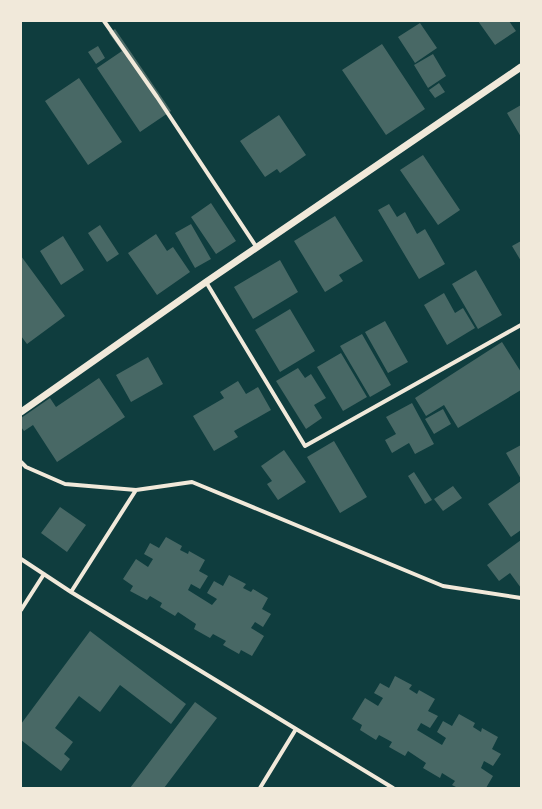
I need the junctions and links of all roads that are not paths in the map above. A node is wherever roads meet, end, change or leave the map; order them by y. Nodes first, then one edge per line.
1 (104, 21) edge
2 (521, 67) edge
3 (257, 248) junction
4 (206, 282) junction
5 (521, 325) edge
6 (21, 412) edge
7 (21, 462) edge
8 (136, 490) junction
9 (21, 559) edge
10 (44, 574) junction
11 (71, 592) junction
12 (521, 598) edge
13 (21, 610) edge
14 (296, 729) junction
15 (260, 788) edge
16 (393, 788) edge

1 - 3 street
2 - 3 street
3 - 4 street
4 - 5 street
4 - 6 street
7 - 8 street
8 - 11 street
8 - 12 street
9 - 10 street
10 - 11 street
10 - 13 street
11 - 14 street
14 - 15 street
14 - 16 street

